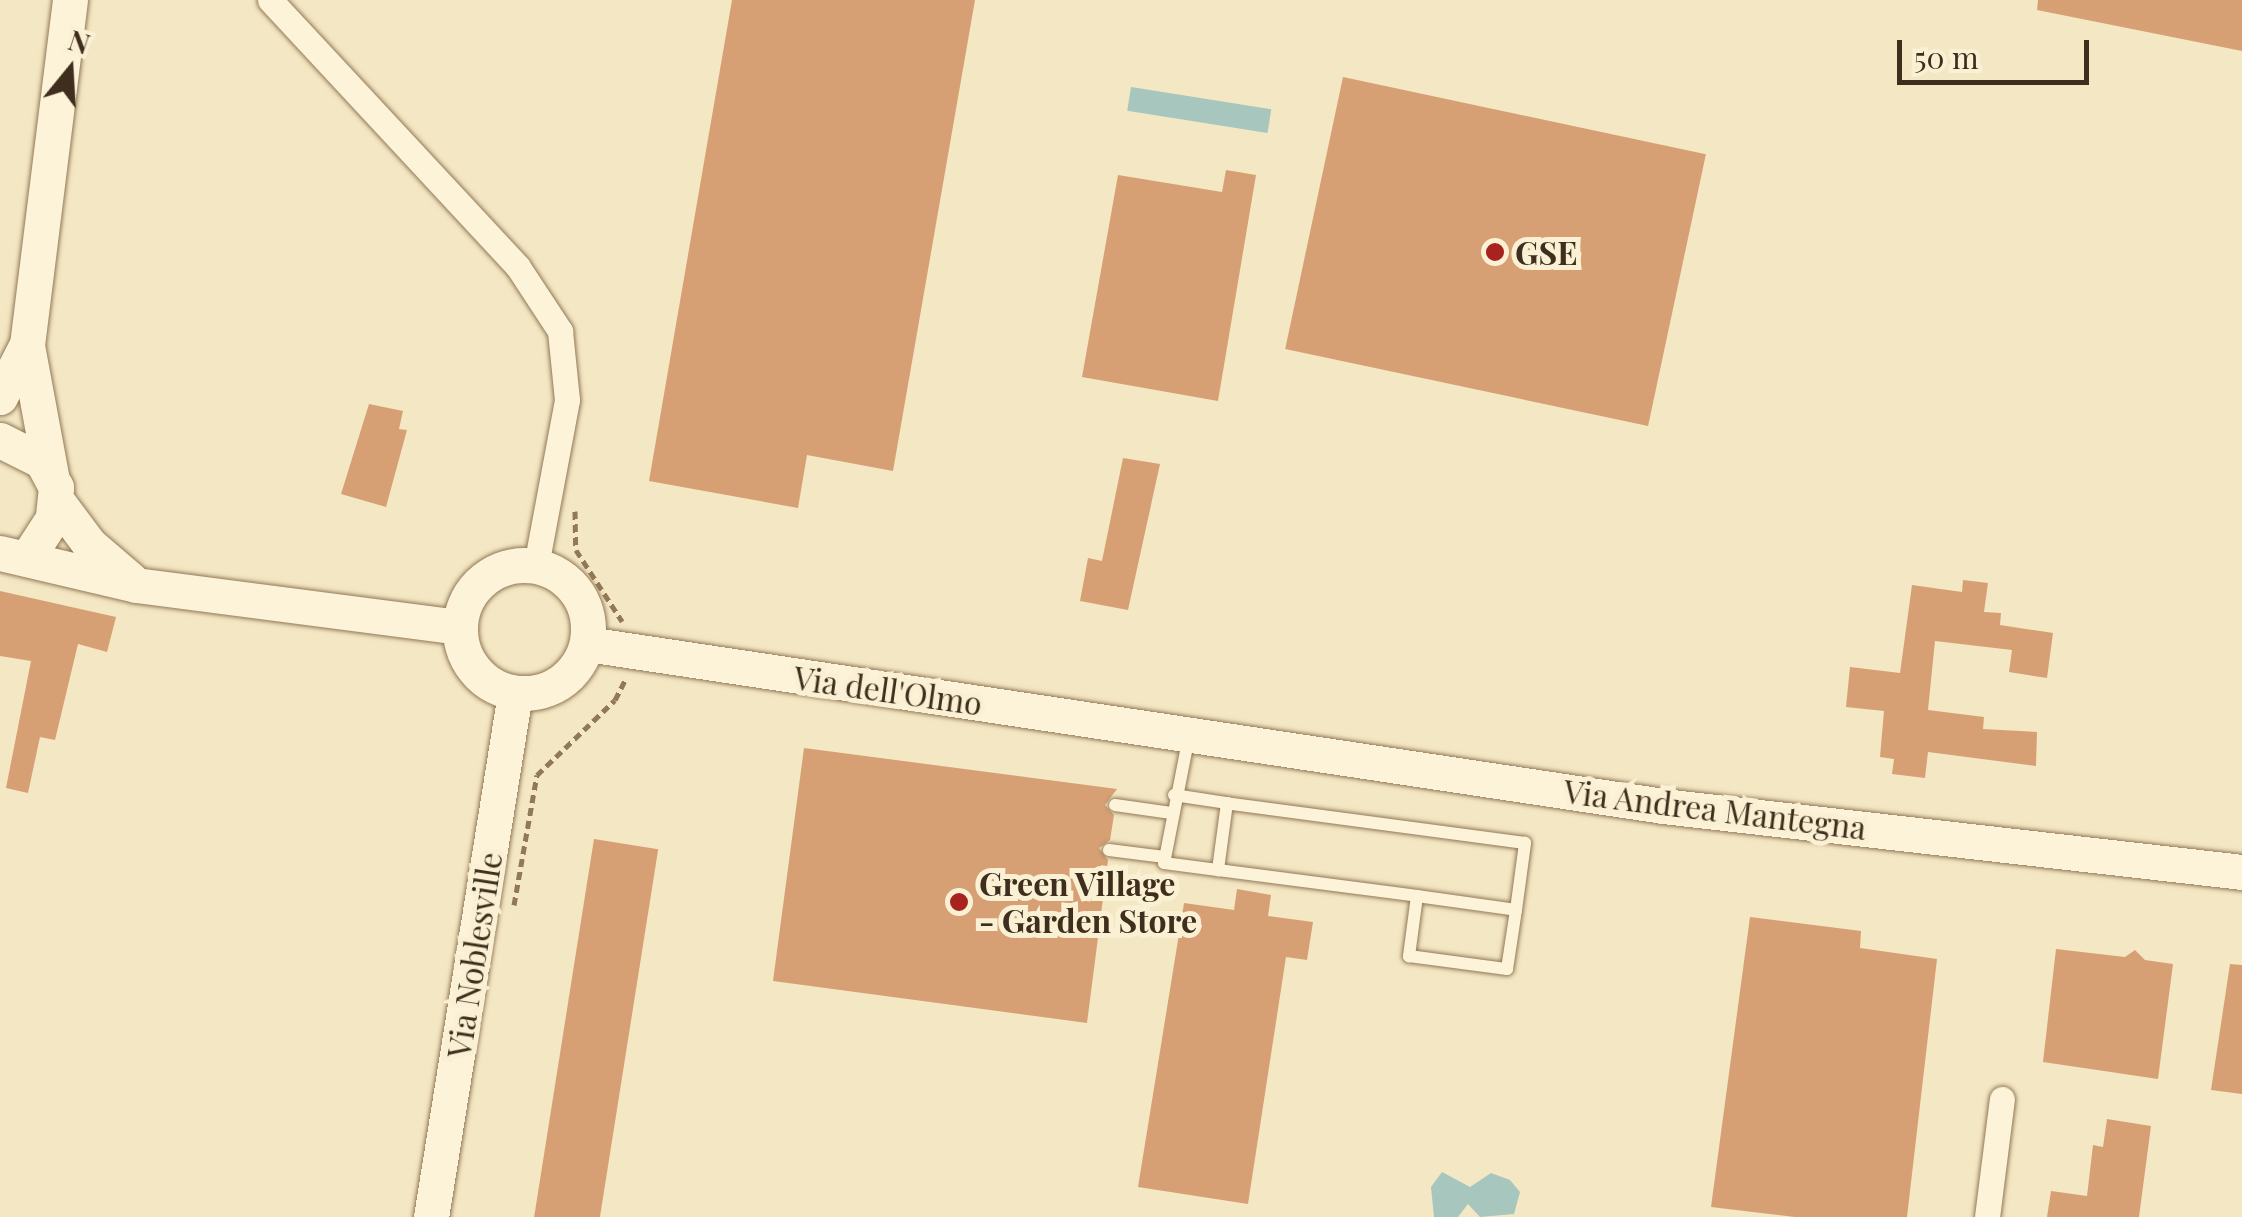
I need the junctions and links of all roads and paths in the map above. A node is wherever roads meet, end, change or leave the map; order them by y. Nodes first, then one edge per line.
1 (70, 0) edge
2 (270, 0) edge
3 (27, 345) junction
4 (0, 397) edge
5 (0, 440) edge
6 (54, 488) junction
7 (578, 493) dead end
8 (13, 556) edge
9 (536, 566) junction
10 (136, 585) junction
11 (459, 627) junction
12 (634, 630) dead end
13 (587, 644) junction
14 (636, 675) dead end
15 (515, 694) junction
16 (1190, 734) junction
17 (1174, 795) junction
18 (1227, 802) junction
19 (1115, 805) dead end
20 (1170, 813) junction
21 (1109, 850) dead end
22 (1165, 857) junction
23 (1218, 870) junction
24 (2242, 872) edge
25 (1416, 896) junction
26 (514, 910) dead end
27 (1516, 910) junction
28 (2002, 1099) dead end
29 (432, 1217) edge
30 (1987, 1217) edge

1 - 3 main road
2 - 9 street
3 - 4 main road
3 - 6 main road
5 - 6 main road
6 - 8 main road
6 - 10 main road
7 - 12 path
8 - 10 main road
9 - 11 main road
9 - 13 main road
10 - 11 main road
11 - 15 main road
13 - 15 main road
13 - 16 main road, Via dell'Olmo
14 - 26 path
15 - 29 main road, Via Noblesville
16 - 17 lane
16 - 24 main road, Via Andrea Mantegna
17 - 18 lane
17 - 20 lane
18 - 23 lane
18 - 27 lane
19 - 20 lane
20 - 22 lane
21 - 22 lane
22 - 23 lane
23 - 25 lane
25 - 27 lane
25 - 27 lane
28 - 30 street

